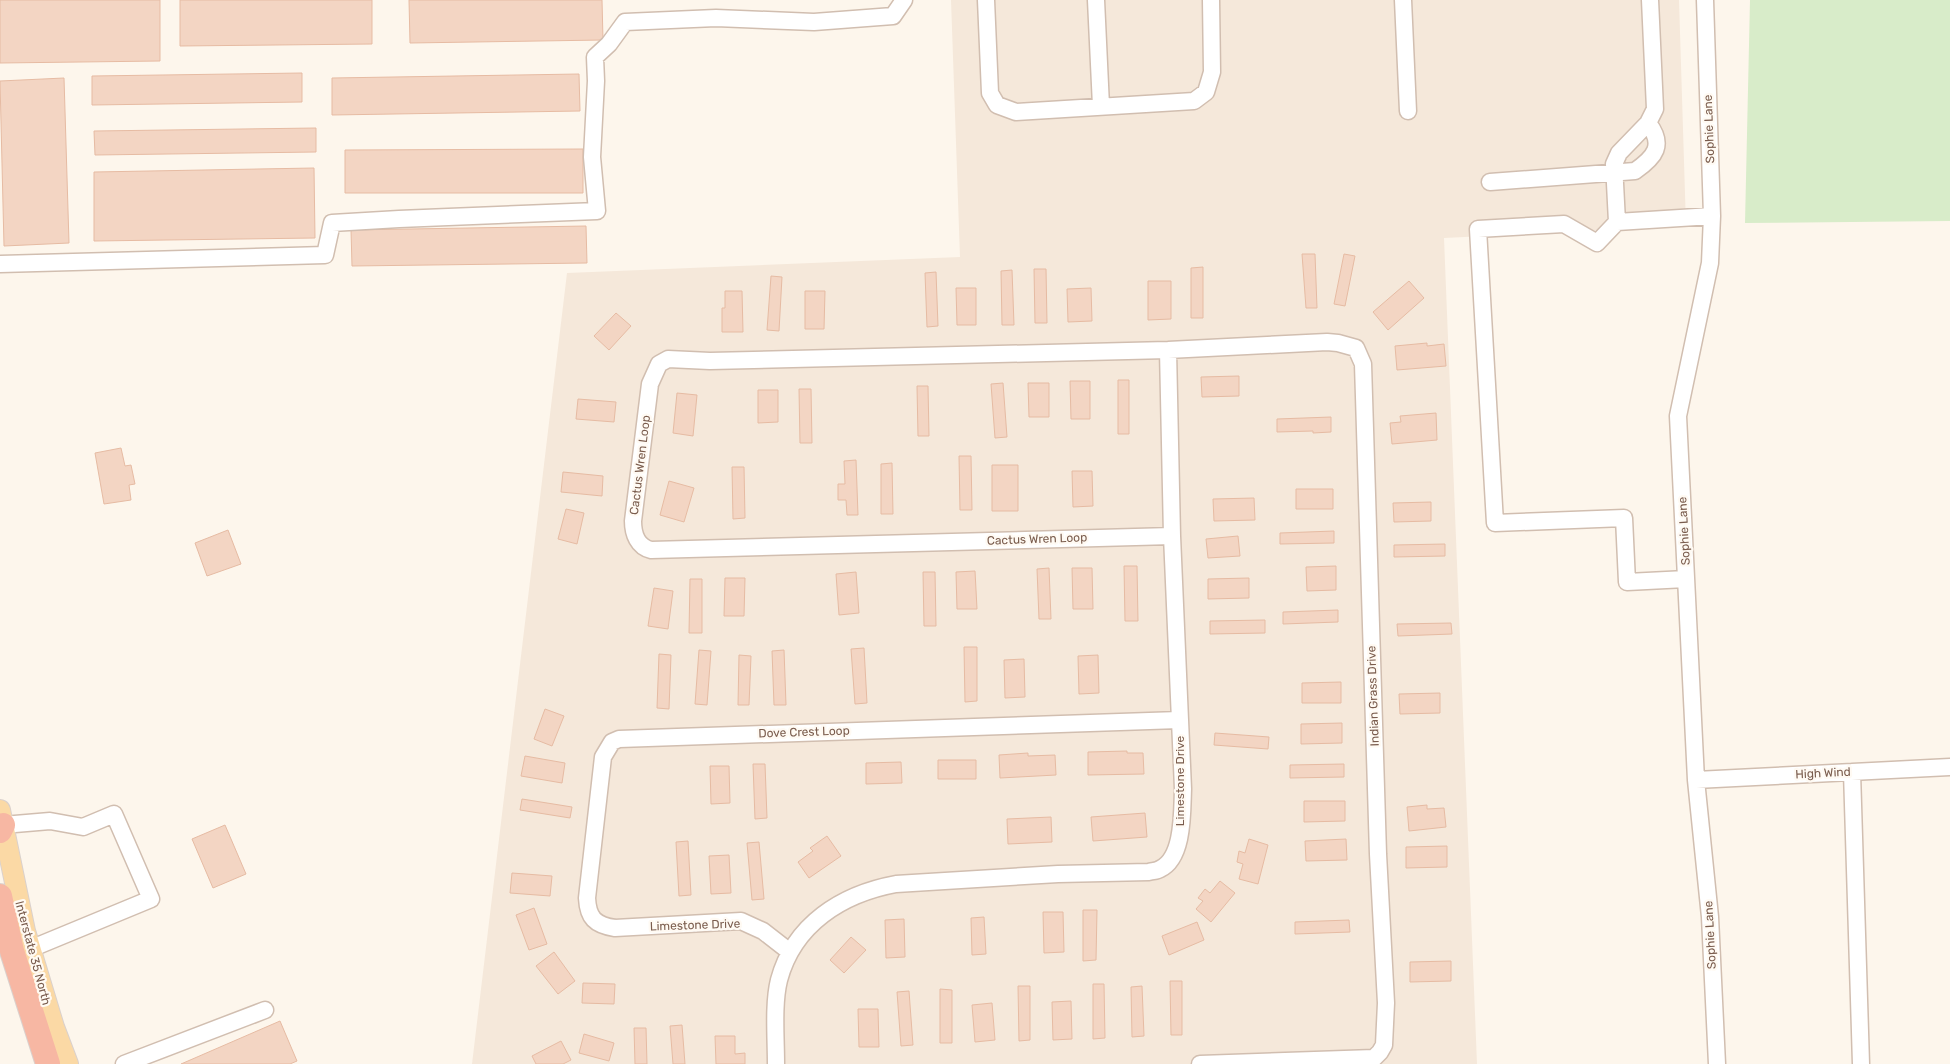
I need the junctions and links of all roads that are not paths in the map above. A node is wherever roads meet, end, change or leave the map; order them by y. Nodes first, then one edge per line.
1 (904, 0) edge
2 (986, 0) edge
3 (1096, 0) edge
4 (1211, 0) edge
5 (1404, 0) edge
6 (1650, 0) edge
7 (1705, 0) edge
8 (1101, 106) junction
9 (1408, 111) dead end
10 (1648, 123) junction
11 (1615, 174) junction
12 (1490, 182) dead end
13 (1712, 216) junction
14 (1617, 222) junction
15 (0, 264) edge
16 (1168, 350) junction
17 (1172, 536) junction
18 (1686, 579) junction
19 (1180, 720) junction
20 (1950, 767) edge
21 (1852, 772) junction
22 (1696, 780) junction
23 (1, 822) edge
24 (0, 896) edge
25 (593, 919) joint
26 (30, 949) junction
27 (790, 952) junction
28 (265, 1010) dead end
29 (48, 1064) edge
30 (68, 1064) edge
31 (124, 1064) edge
32 (776, 1064) edge
33 (1200, 1064) edge
34 (1717, 1064) edge
35 (1861, 1064) edge

1 - 15 street
2 - 8 street
3 - 8 street
4 - 8 street
5 - 9 street
6 - 10 street
7 - 13 street, Sophie Lane
10 - 11 street
10 - 11 street
11 - 12 street
11 - 14 street
13 - 14 street
13 - 18 street, Sophie Lane
14 - 18 street
16 - 17 street, Limestone Drive
16 - 17 street, Cactus Wren Loop
16 - 33 street, Indian Grass Drive
17 - 19 street, Limestone Drive
18 - 22 street, Sophie Lane
19 - 25 street, Dove Crest Loop
19 - 27 street, Limestone Drive
20 - 21 street, High Wind
21 - 22 street, High Wind
21 - 35 street
22 - 34 street, Sophie Lane
23 - 26 main road, Interstate 35 North
23 - 26 street
24 - 29 highway
25 - 27 street, Limestone Drive
26 - 30 main road, Interstate 35 North
27 - 32 street, Limestone Drive
28 - 31 street

